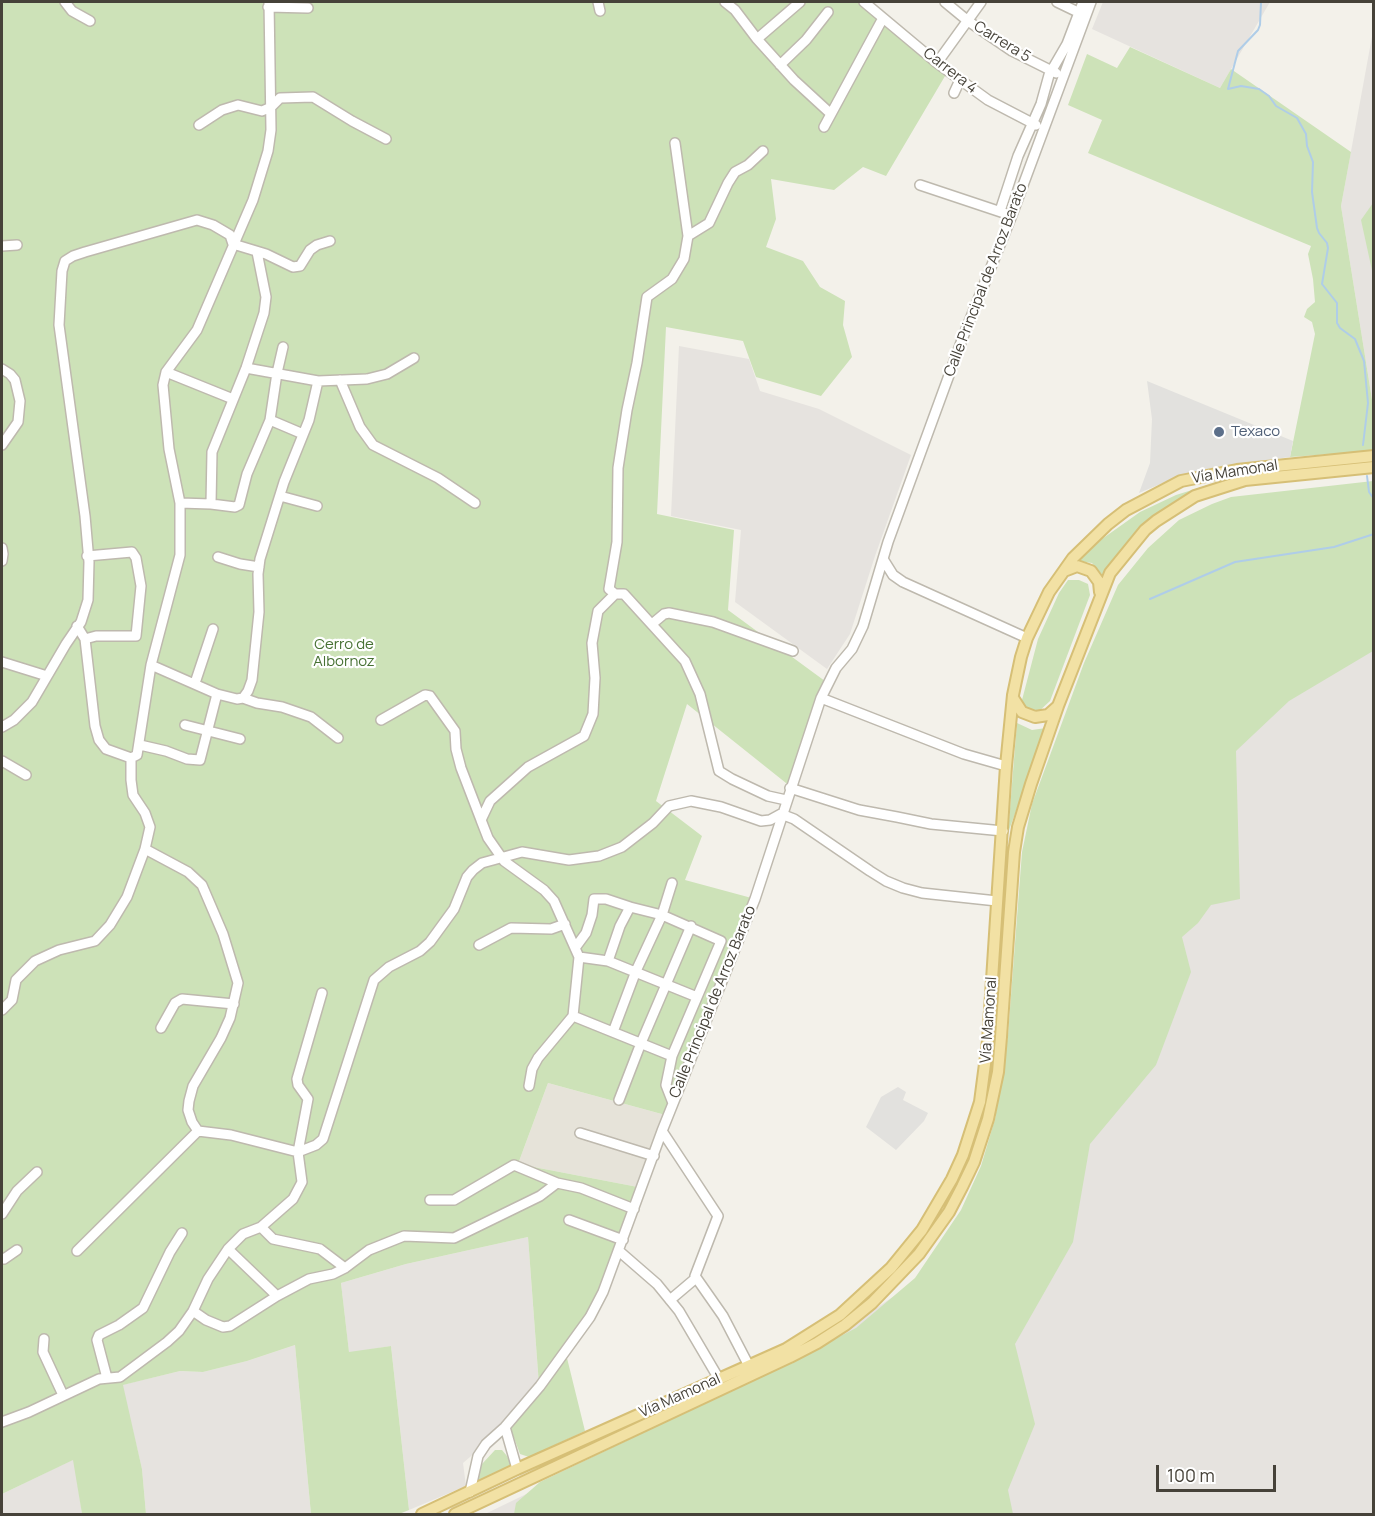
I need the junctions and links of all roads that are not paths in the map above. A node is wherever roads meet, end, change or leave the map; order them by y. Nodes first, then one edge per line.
1 (65, 2) edge
2 (724, 2) edge
3 (800, 2) edge
4 (864, 2) edge
5 (945, 2) edge
6 (981, 2) edge
7 (1057, 2) edge
8 (1083, 2) edge
9 (1092, 2) edge
10 (269, 4) edge
11 (308, 5) edge
12 (828, 12) dead end
13 (1082, 14) junction
14 (883, 18) junction
15 (308, 20) dead end
16 (90, 21) dead end
17 (968, 21) junction
18 (757, 39) junction
19 (937, 63) junction
20 (780, 65) junction
21 (1053, 71) junction
22 (1063, 76) junction
23 (960, 80) junction
24 (954, 93) dead end
25 (271, 106) junction
26 (831, 114) junction
27 (1032, 122) junction
28 (200, 125) dead end
29 (824, 127) dead end
30 (1044, 129) junction
31 (386, 139) dead end
32 (675, 142) dead end
33 (763, 151) dead end
34 (920, 185) dead end
35 (999, 211) junction
36 (1012, 215) junction
37 (688, 236) junction
38 (330, 240) dead end
39 (233, 244) junction
40 (17, 245) dead end
41 (2, 246) edge
42 (257, 252) junction
43 (283, 347) dead end
44 (414, 358) dead end
45 (246, 368) junction
46 (2, 369) edge
47 (166, 372) junction
48 (277, 373) junction
49 (340, 380) junction
50 (318, 381) junction
51 (233, 399) junction
52 (270, 420) junction
53 (303, 434) junction
54 (2, 446) edge
55 (1374, 456) edge
56 (1374, 467) edge
57 (280, 496) junction
58 (180, 503) junction
59 (475, 503) dead end
60 (211, 504) junction
61 (317, 506) dead end
62 (2, 548) edge
63 (87, 556) junction
64 (218, 557) dead end
65 (883, 559) junction
66 (2, 561) edge
67 (259, 567) junction
68 (1064, 571) junction
69 (615, 594) junction
70 (1099, 597) junction
71 (652, 624) junction
72 (77, 626) junction
73 (213, 630) dead end
74 (1027, 638) junction
75 (85, 639) junction
76 (793, 651) dead end
77 (2, 662) edge
78 (151, 665) junction
79 (47, 676) junction
80 (195, 684) junction
81 (217, 694) junction
82 (1012, 695) junction
83 (243, 698) junction
84 (821, 698) junction
85 (1058, 706) junction
86 (381, 720) dead end
87 (185, 725) dead end
88 (2, 727) edge
89 (208, 730) junction
90 (338, 738) dead end
91 (240, 739) dead end
92 (140, 745) junction
93 (131, 758) junction
94 (2, 761) edge
95 (1006, 766) junction
96 (26, 775) dead end
97 (790, 788) junction
98 (786, 800) junction
99 (781, 814) junction
100 (481, 820) junction
101 (1003, 831) junction
102 (145, 849) junction
103 (501, 857) junction
104 (672, 884) dead end
105 (998, 901) junction
106 (630, 907) junction
107 (662, 915) junction
108 (565, 924) junction
109 (691, 926) junction
110 (479, 945) dead end
111 (577, 953) junction
112 (608, 962) junction
113 (636, 971) junction
114 (666, 984) junction
115 (322, 993) dead end
116 (697, 997) junction
117 (234, 1004) junction
118 (2, 1010) edge
119 (573, 1016) junction
120 (161, 1028) dead end
121 (614, 1032) junction
122 (641, 1043) junction
123 (672, 1056) junction
124 (529, 1086) dead end
125 (619, 1100) dead end
126 (673, 1103) junction
127 (198, 1131) junction
128 (662, 1131) junction
129 (580, 1133) dead end
130 (298, 1152) junction
131 (654, 1156) junction
132 (37, 1172) dead end
133 (557, 1184) junction
134 (430, 1200) dead end
135 (634, 1209) junction
136 (2, 1214) edge
137 (569, 1220) dead end
138 (261, 1227) junction
139 (182, 1233) dead end
140 (623, 1240) junction
141 (228, 1249) junction
142 (17, 1250) dead end
143 (77, 1251) dead end
144 (619, 1251) junction
145 (2, 1258) edge
146 (345, 1268) junction
147 (696, 1278) junction
148 (277, 1296) junction
149 (669, 1300) junction
150 (193, 1311) junction
151 (44, 1339) dead end
152 (749, 1366) junction
153 (107, 1378) junction
154 (719, 1379) junction
155 (63, 1395) junction
156 (2, 1422) edge
157 (505, 1427) junction
158 (517, 1469) junction
159 (470, 1492) junction
160 (422, 1515) edge
161 (455, 1515) edge

1 - 16 street
2 - 18 street
3 - 18 street
4 - 14 street, Carrera 4
5 - 17 street, Carrera 5
6 - 17 street
7 - 13 street
8 - 13 street
9 - 13 street, Calle Principal de Arroz Barato
10 - 11 street
10 - 25 street
11 - 15 street
12 - 20 street
13 - 21 street
13 - 22 street, Calle Principal de Arroz Barato
14 - 19 street, Carrera 4
14 - 26 street
17 - 19 street
17 - 21 street, Carrera 5
18 - 20 street
19 - 23 street, Carrera 4
20 - 26 street
21 - 22 street, Carrera 5
21 - 27 street
22 - 30 street, Calle Principal de Arroz Barato
23 - 24 street
23 - 27 street, Carrera 4
25 - 28 street
25 - 31 street
25 - 39 street
26 - 29 street
27 - 30 street, Carrera 4
27 - 35 street
30 - 36 street, Calle Principal de Arroz Barato
32 - 37 street
33 - 37 street
34 - 35 street
35 - 36 street
36 - 65 street, Calle Principal de Arroz Barato
37 - 69 street
38 - 42 street
39 - 42 street
39 - 47 street
39 - 63 street
40 - 41 street
42 - 45 street
43 - 48 street
44 - 49 street
45 - 48 street
45 - 51 street
46 - 54 street
47 - 51 street
47 - 58 street
48 - 50 street
48 - 52 street
49 - 50 street
49 - 59 street
50 - 53 street
51 - 60 street
52 - 53 street
52 - 60 street
53 - 57 street
55 - 68 main road, Vía Mamonal
56 - 70 main road, Vía Mamonal
57 - 61 street
57 - 67 street
58 - 60 street
58 - 78 street
62 - 66 street
63 - 72 street
63 - 75 street
64 - 67 street
65 - 74 street
65 - 84 street, Calle Principal de Arroz Barato
67 - 83 street
68 - 70 main road
68 - 74 main road, Vía Mamonal
69 - 71 street
69 - 100 street
70 - 85 main road, Vía Mamonal
71 - 76 street
71 - 98 street
72 - 75 street
72 - 79 street
73 - 80 street
74 - 82 main road, Vía Mamonal
75 - 93 street
77 - 79 street
78 - 80 street
78 - 92 street
79 - 88 street
80 - 81 street
81 - 83 street
81 - 89 street
82 - 85 main road
82 - 95 main road, Vía Mamonal
83 - 90 street
84 - 95 street
84 - 97 street, Calle Principal de Arroz Barato
85 - 161 main road, Vía Mamonal
86 - 100 street
87 - 89 street
89 - 91 street
89 - 92 street
92 - 93 street
93 - 102 street
94 - 96 street
95 - 101 main road, Vía Mamonal
97 - 98 street, Calle Principal de Arroz Barato
97 - 101 street
98 - 99 street, Calle Principal de Arroz Barato
99 - 103 street
99 - 105 street
99 - 126 street, Calle Principal de Arroz Barato
100 - 103 street
101 - 105 main road, Vía Mamonal
102 - 117 street
102 - 118 street
103 - 108 street
103 - 130 street
104 - 107 street
105 - 152 main road, Vía Mamonal
106 - 107 street
106 - 111 street
106 - 112 street
107 - 109 street
107 - 113 street
108 - 110 street
108 - 111 street
109 - 114 street
109 - 116 street
111 - 112 street
111 - 119 street
112 - 113 street
113 - 114 street
113 - 121 street
114 - 116 street
114 - 122 street
115 - 130 street
116 - 123 street
117 - 120 street
117 - 127 street
119 - 121 street
119 - 124 street
121 - 122 street
122 - 123 street
122 - 125 street
123 - 126 street
126 - 128 street, Calle Principal de Arroz Barato
127 - 130 street
127 - 143 street
128 - 131 street, Calle Principal de Arroz Barato
128 - 147 street
129 - 131 street
130 - 138 street
131 - 135 street, Calle Principal de Arroz Barato
132 - 136 street
133 - 134 street
133 - 135 street
133 - 146 street
135 - 140 street, Calle Principal de Arroz Barato
137 - 140 street
138 - 141 street
138 - 146 street
139 - 153 street
140 - 144 street, Calle Principal de Arroz Barato
141 - 148 street
141 - 150 street
142 - 145 street
144 - 149 street
144 - 157 street, Calle Principal de Arroz Barato
146 - 148 street
147 - 149 street
147 - 152 street
148 - 150 street
149 - 154 street
150 - 153 street
151 - 155 street
152 - 154 main road, Vía Mamonal
153 - 155 street
154 - 158 main road, Vía Mamonal
155 - 156 street
157 - 158 street
157 - 159 street, Calle Principal de Arroz Barato
158 - 159 main road, Vía Mamonal
159 - 160 main road, Vía Mamonal

